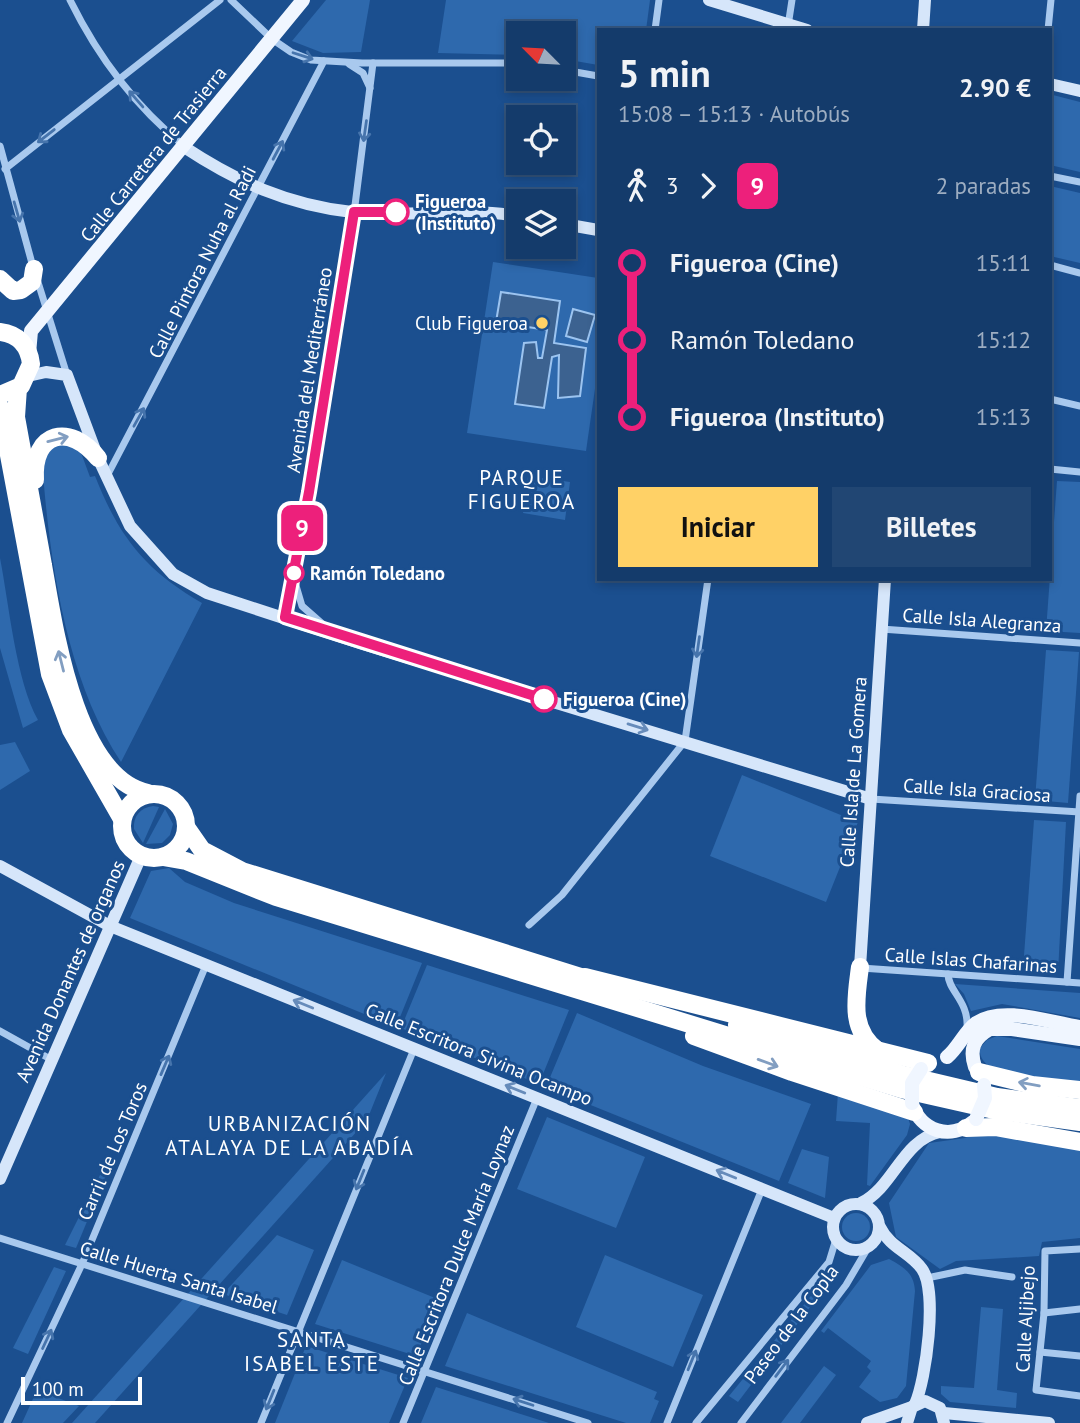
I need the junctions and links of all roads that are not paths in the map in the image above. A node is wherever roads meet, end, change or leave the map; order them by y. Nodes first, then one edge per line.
1 (71, 0) edge
2 (220, 0) edge
3 (231, 0) edge
4 (303, 0) edge
5 (659, 0) edge
6 (709, 0) edge
7 (792, 0) edge
8 (925, 0) edge
9 (1051, 0) edge
10 (788, 26) junction
11 (655, 28) edge
12 (798, 28) edge
13 (923, 28) edge
14 (1048, 28) edge
15 (272, 39) junction
16 (324, 61) junction
17 (345, 63) junction
18 (373, 63) junction
19 (506, 63) edge
20 (576, 72) edge
21 (597, 76) edge
22 (119, 79) junction
23 (1052, 84) edge
24 (1080, 91) edge
25 (371, 92) junction
26 (0, 146) edge
27 (184, 147) junction
28 (5, 169) junction
29 (1052, 176) edge
30 (1080, 182) edge
31 (257, 190) junction
32 (354, 212) junction
33 (506, 214) edge
34 (576, 226) edge
35 (597, 230) edge
36 (1052, 265) edge
37 (34, 269) junction
38 (1080, 272) edge
39 (0, 279) edge
40 (47, 312) junction
41 (0, 315) edge
42 (31, 331) junction
43 (6, 333) edge
44 (30, 370) junction
45 (67, 375) junction
46 (0, 395) edge
47 (1052, 399) edge
48 (1080, 406) edge
49 (0, 407) edge
50 (0, 448) edge
51 (98, 458) junction
52 (1052, 470) edge
53 (1080, 472) edge
54 (107, 477) junction
55 (26, 544) junction
56 (43, 567) junction
57 (293, 575) junction
58 (708, 581) edge
59 (885, 581) edge
60 (285, 617) junction
61 (881, 629) junction
62 (338, 636) junction
63 (1080, 643) edge
64 (685, 741) junction
65 (148, 793) junction
66 (1080, 796) edge
67 (871, 799) junction
68 (1079, 812) edge
69 (122, 819) junction
70 (186, 827) junction
71 (141, 856) junction
72 (163, 857) junction
73 (0, 866) edge
74 (529, 925) dead end
75 (110, 926) junction
76 (206, 965) junction
77 (860, 967) junction
78 (948, 974) junction
79 (569, 980) junction
80 (1067, 982) junction
81 (1080, 983) edge
82 (1080, 1027) edge
83 (0, 1031) edge
84 (967, 1032) junction
85 (1080, 1039) edge
86 (414, 1049) junction
87 (881, 1052) junction
88 (947, 1056) junction
89 (52, 1060) junction
90 (924, 1066) junction
91 (979, 1075) junction
92 (1080, 1090) edge
93 (537, 1098) junction
94 (1080, 1108) edge
95 (915, 1111) junction
96 (1080, 1122) edge
97 (971, 1123) junction
98 (940, 1132) junction
99 (1037, 1134) junction
100 (1080, 1137) edge
101 (1080, 1142) edge
102 (910, 1151) junction
103 (0, 1179) edge
104 (762, 1189) junction
105 (881, 1189) junction
106 (861, 1203) junction
107 (834, 1218) junction
108 (878, 1221) junction
109 (0, 1238) edge
110 (836, 1239) junction
111 (869, 1246) junction
112 (898, 1250) junction
113 (1080, 1252) edge
114 (82, 1264) junction
115 (1012, 1277) dead end
116 (927, 1278) junction
117 (1080, 1309) edge
118 (1044, 1313) junction
119 (298, 1331) junction
120 (1040, 1352) junction
121 (1080, 1356) edge
122 (425, 1371) junction
123 (923, 1384) junction
124 (1080, 1396) edge
125 (930, 1402) junction
126 (914, 1406) junction
127 (883, 1416) junction
128 (944, 1418) edge
129 (8, 1423) edge
130 (261, 1423) edge
131 (403, 1423) edge
132 (588, 1423) edge
133 (667, 1423) edge
134 (696, 1423) edge
135 (741, 1423) edge
136 (867, 1423) edge
137 (905, 1423) edge
138 (1049, 1423) edge

1 - 22 street
2 - 22 street
3 - 15 street
4 - 15 main road, Calle Carretera de Trasierra
5 - 11 street
6 - 10 street
7 - 10 street
8 - 13 street
9 - 14 street
10 - 12 street
15 -> 16 street
15 - 27 main road, Calle Carretera de Trasierra
16 - 17 street
31 -> 16 street, Calle Pintora Nuha al Radi
17 - 18 street
17 - 25 street
18 - 19 street
18 - 25 street, Avenida del Mediterráneo
20 - 21 street
27 -> 22 street
22 -> 28 street
23 - 24 street
25 -> 32 street, Avenida del Mediterráneo
26 - 28 street
27 - 31 street
27 - 40 main road, Calle Carretera de Trasierra
28 -> 37 street
29 - 30 street
31 - 32 street
54 -> 31 street, Calle Pintora Nuha al Radi
32 - 33 street
32 - 57 street, Avenida del Mediterráneo
34 - 35 street
36 - 38 street
37 - 39 highway
37 - 40 street
40 - 42 main road, Calle Carretera de Trasierra
40 - 45 street
41 - 43 highway
42 - 43 main road
42 - 44 main road
43 - 44 highway
44 - 45 street
44 - 46 highway
44 - 56 highway
45 - 51 street
47 - 48 street
49 - 55 highway
50 - 55 highway
51 - 54 street
56 -> 51 highway
52 - 53 street
54 - 60 street
55 - 69 highway
65 -> 56 highway
57 - 60 street, Avenida del Mediterráneo
57 - 62 street, Avenida del Mediterráneo
58 -> 64 street
59 - 61 street, Calle Isla de La Gomera
60 - 62 street, Avenida del Mediterráneo
61 - 63 street, Calle Isla Alegranza
61 - 67 street, Calle Isla de La Gomera
62 -> 64 street, Avenida del Mediterráneo
64 - 67 street, Avenida del Mediterráneo
64 - 74 street
65 - 69 highway
65 - 70 highway
66 - 68 street
67 - 68 street, Calle Isla Graciosa
67 - 77 street, Calle Isla de La Gomera
68 - 80 street
69 - 71 highway
70 - 72 highway
70 - 79 highway
71 - 72 highway
71 - 75 street, Avenida Donantes de organos
72 - 79 highway
73 - 75 street, Calle Escritora Sivina Ocampo
75 - 76 street, Calle Escritora Sivina Ocampo
75 - 89 street, Avenida Donantes de organos
86 -> 76 street, Calle Escritora Sivina Ocampo
114 -> 76 street, Carril de Los Toros
77 - 78 street, Calle Islas Chafarinas
77 - 87 highway
78 - 80 street, Calle Islas Chafarinas
78 - 84 street
79 - 87 highway
79 - 94 highway
79 -> 95 highway
79 - 96 highway
80 - 81 street, Calle Islas Chafarinas
82 - 84 main road
83 - 89 street
84 - 88 main road
85 - 91 main road
93 -> 86 street, Calle Escritora Sivina Ocampo
86 -> 119 street
87 - 90 highway
88 - 90 main road
88 - 91 main road
89 - 103 street, Avenida Donantes de organos
90 - 95 main road, bridge
92 -> 91 highway
91 - 97 main road, bridge
104 -> 93 street, Calle Escritora Sivina Ocampo
93 - 122 street, Calle Escritora Dulce María Loynaz
95 - 98 main road
95 - 102 street
97 - 98 main road
97 - 99 highway
98 - 102 street
99 - 100 highway
99 - 101 highway
102 - 105 street
104 - 107 street, Calle Escritora Sivina Ocampo
133 -> 104 street
105 - 106 street
105 - 108 street
106 - 107 street
106 - 108 street
107 - 110 street
108 - 111 street
108 - 112 street
109 - 114 street, Calle Huerta Santa Isabel
110 - 111 street
110 - 134 street
111 - 112 street
135 -> 111 street, Paseo de la Copla
112 - 116 street
113 - 118 street, Calle Aljibejo
114 - 119 street, Calle Huerta Santa Isabel
129 -> 114 street, Carril de Los Toros
115 - 116 street
116 - 123 street
117 - 118 street
118 - 120 street, Calle Aljibejo
119 - 122 street, Calle Huerta Santa Isabel
119 -> 130 street
120 - 121 street
120 - 124 street, Calle Aljibejo
122 - 131 street, Calle Escritora Dulce María Loynaz
132 -> 122 street, Calle Huerta Santa Isabel
123 - 125 street
123 - 126 street
125 - 126 street
125 - 128 street
126 - 127 street
126 - 137 street
127 - 136 street
127 - 137 street
128 - 138 street

